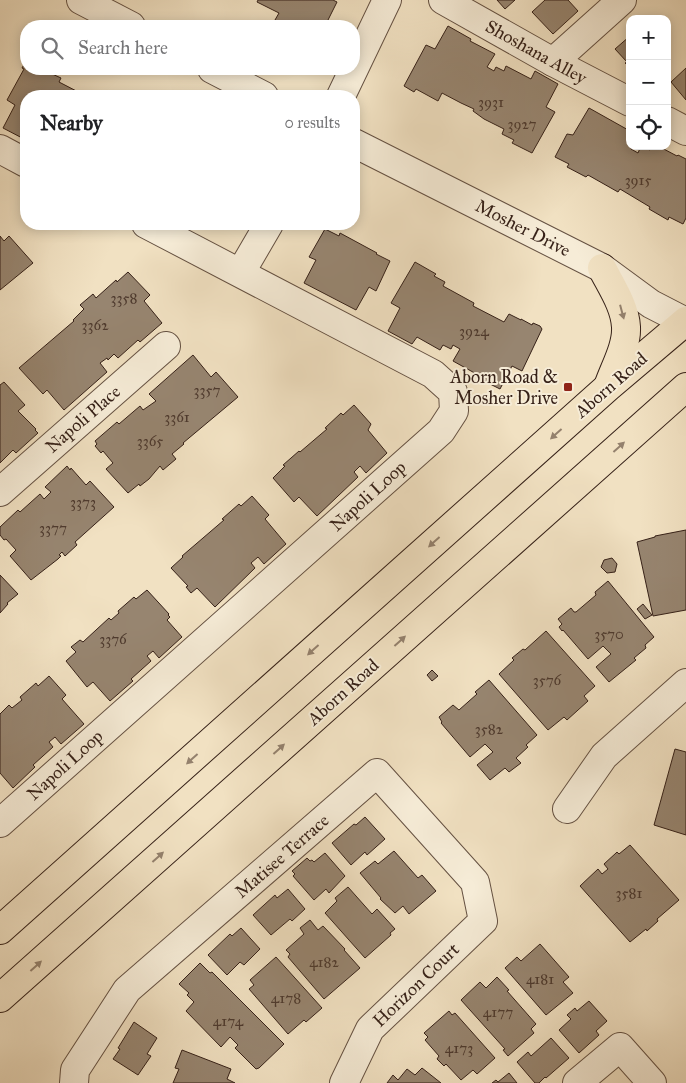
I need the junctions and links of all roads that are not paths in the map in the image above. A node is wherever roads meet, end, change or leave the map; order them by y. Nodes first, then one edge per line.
1 (81, 0) edge
2 (387, 0) edge
3 (443, 0) edge
4 (622, 0) edge
5 (119, 20) edge
6 (360, 56) edge
7 (553, 62) junction
8 (224, 75) edge
9 (351, 75) edge
10 (252, 90) edge
11 (344, 90) edge
12 (626, 100) edge
13 (671, 123) edge
14 (686, 131) edge
15 (360, 146) edge
16 (0, 150) edge
17 (20, 160) edge
18 (158, 230) edge
19 (265, 230) edge
20 (602, 268) junction
21 (240, 272) junction
22 (686, 322) edge
23 (166, 346) dead end
24 (608, 386) junction
25 (686, 388) edge
26 (0, 492) edge
27 (686, 683) edge
28 (567, 810) dead end
29 (0, 823) edge
30 (483, 921) joint
31 (0, 930) edge
32 (0, 998) edge
33 (74, 1083) edge
34 (344, 1083) edge
35 (577, 1083) edge
36 (652, 1083) edge

1 - 5 street
2 - 6 street
3 - 7 street, Shoshana Alley
4 - 7 street
7 - 12 street, Shoshana Alley
8 - 10 street
9 - 11 street
13 - 14 street
15 - 20 street, Mosher Drive
16 - 17 street
18 - 21 street, Napoli Loop
19 - 21 street
20 - 22 street, Mosher Drive
20 -> 24 main road
21 - 29 street, Napoli Loop
22 - 24 main road, Aborn Road
23 - 26 street, Napoli Place
24 -> 31 main road, Aborn Road
32 -> 25 main road, Aborn Road
27 - 28 street
30 - 33 street, Matisee Terrace
30 - 34 street, Horizon Court
35 - 36 street

